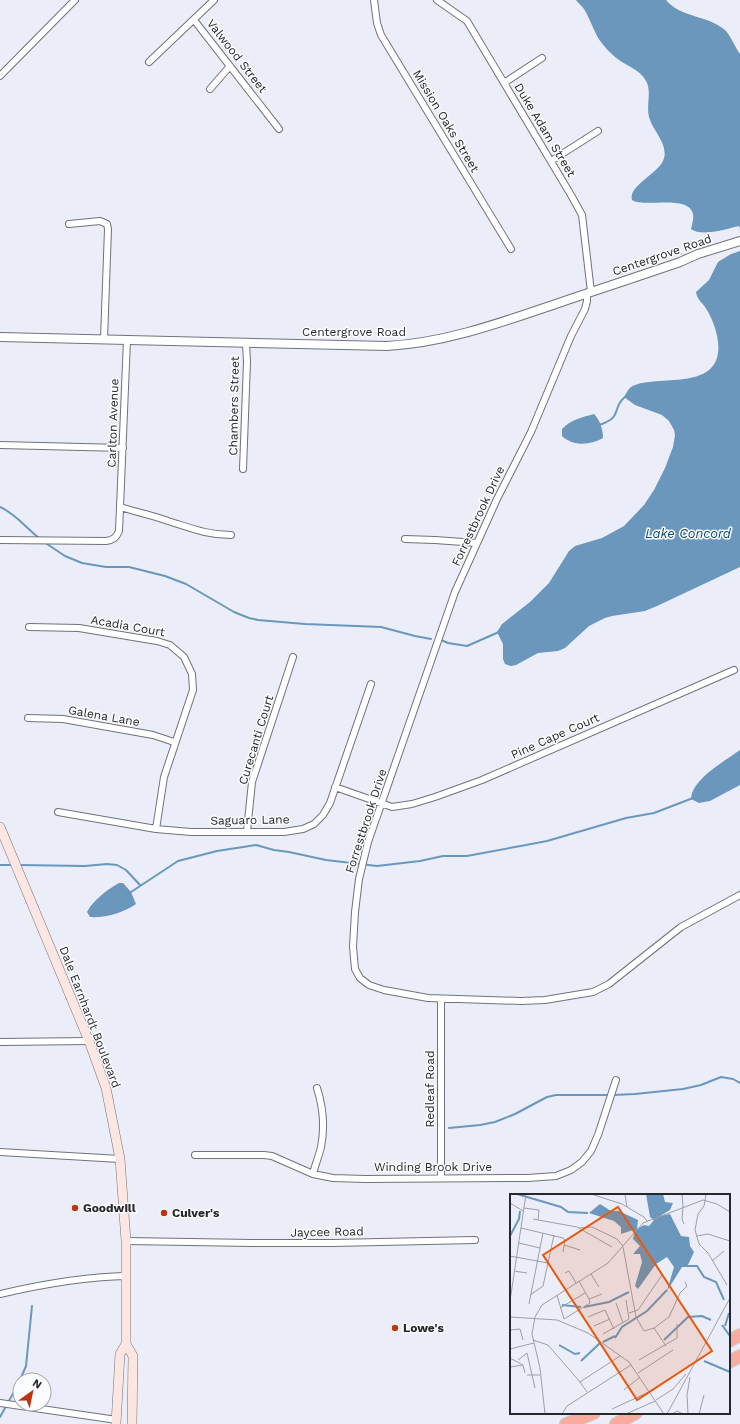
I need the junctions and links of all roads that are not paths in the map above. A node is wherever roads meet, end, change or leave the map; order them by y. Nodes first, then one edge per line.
1 (75, 0) edge
2 (214, 0) edge
3 (374, 0) edge
4 (437, 0) edge
5 (194, 20) junction
6 (542, 58) dead end
7 (149, 62) dead end
8 (230, 66) junction
9 (1, 73) edge
10 (504, 84) junction
11 (210, 89) dead end
12 (279, 129) dead end
13 (598, 131) dead end
14 (551, 161) junction
15 (69, 224) dead end
16 (740, 241) edge
17 (511, 249) dead end
18 (589, 293) junction
19 (0, 336) edge
20 (104, 339) junction
21 (127, 340) junction
22 (246, 343) junction
23 (0, 445) edge
24 (123, 448) junction
25 (243, 468) dead end
26 (120, 507) junction
27 (231, 536) dead end
28 (0, 540) edge
29 (405, 540) dead end
30 (477, 543) junction
31 (29, 627) dead end
32 (293, 657) dead end
33 (734, 670) dead end
34 (371, 684) dead end
35 (28, 718) dead end
36 (174, 742) junction
37 (335, 787) junction
38 (382, 804) junction
39 (58, 812) dead end
40 (0, 827) edge
41 (156, 829) junction
42 (247, 831) junction
43 (740, 895) edge
44 (441, 999) junction
45 (89, 1041) junction
46 (0, 1042) edge
47 (616, 1080) dead end
48 (318, 1088) dead end
49 (0, 1152) edge
50 (195, 1155) dead end
51 (120, 1159) junction
52 (313, 1174) junction
53 (441, 1178) junction
54 (475, 1240) dead end
55 (126, 1241) junction
56 (127, 1276) junction
57 (0, 1294) edge
58 (740, 1335) edge
59 (730, 1340) edge
60 (126, 1344) junction
61 (740, 1356) edge
62 (730, 1361) edge
63 (0, 1403) edge
64 (591, 1414) edge
65 (595, 1414) edge
66 (634, 1414) edge
67 (119, 1423) edge
68 (132, 1424) edge
69 (566, 1424) edge
70 (577, 1424) edge
71 (616, 1424) edge

1 - 9 street
2 - 5 street, Valwood Street
3 - 17 street, Mission Oaks Street
4 - 10 street, Duke Adam Street
5 - 7 street
5 - 8 street, Valwood Street
6 - 10 street
8 - 11 street
8 - 12 street, Valwood Street
10 - 14 street, Duke Adam Street
13 - 14 street
14 - 18 street, Duke Adam Street
15 - 20 street
16 - 18 street, Centergrove Road
18 - 22 street, Centergrove Road
18 - 30 street, Forrestbrook Drive
19 - 20 street, Centergrove Road
20 - 21 street, Centergrove Road
21 - 22 street, Centergrove Road
21 - 24 street, Carlton Avenue
22 - 25 street, Chambers Street
23 - 24 street
24 - 26 street, Carlton Avenue
26 - 27 street
26 - 28 street, Carlton Avenue
29 - 30 street
30 - 38 street, Forrestbrook Drive
31 - 36 street, Acadia Court
32 - 42 street, Curecanti Court
33 - 38 street, Pine Cape Court
34 - 37 street, Saguaro Lane
35 - 36 street, Galena Lane
36 - 41 street, Acadia Court
37 - 38 street, Pine Cape Court
37 - 42 street, Saguaro Lane
38 - 44 street, Forrestbrook Drive
39 - 41 street, Saguaro Lane
40 - 45 main road, Dale Earnhardt Boulevard
41 - 42 street, Saguaro Lane
43 - 44 street, Forrestbrook Drive
44 - 53 street, Redleaf Road
45 - 46 street
45 - 51 main road, Dale Earnhardt Boulevard
47 - 53 street, Winding Brook Drive
48 - 52 street
49 - 51 street
50 - 52 street, Winding Brook Drive
51 - 55 main road, Dale Earnhardt Boulevard
52 - 53 street, Winding Brook Drive
54 - 55 street, Jaycee Road
55 - 56 main road, Dale Earnhardt Boulevard
56 - 57 street
56 - 60 main road, Dale Earnhardt Boulevard
58 - 59 highway
60 - 67 main road, Dale Earnhardt Boulevard
60 - 68 main road, Dale Earnhardt Boulevard
61 - 62 highway
63 - 67 street
64 - 69 highway
65 - 70 highway
66 - 71 highway

